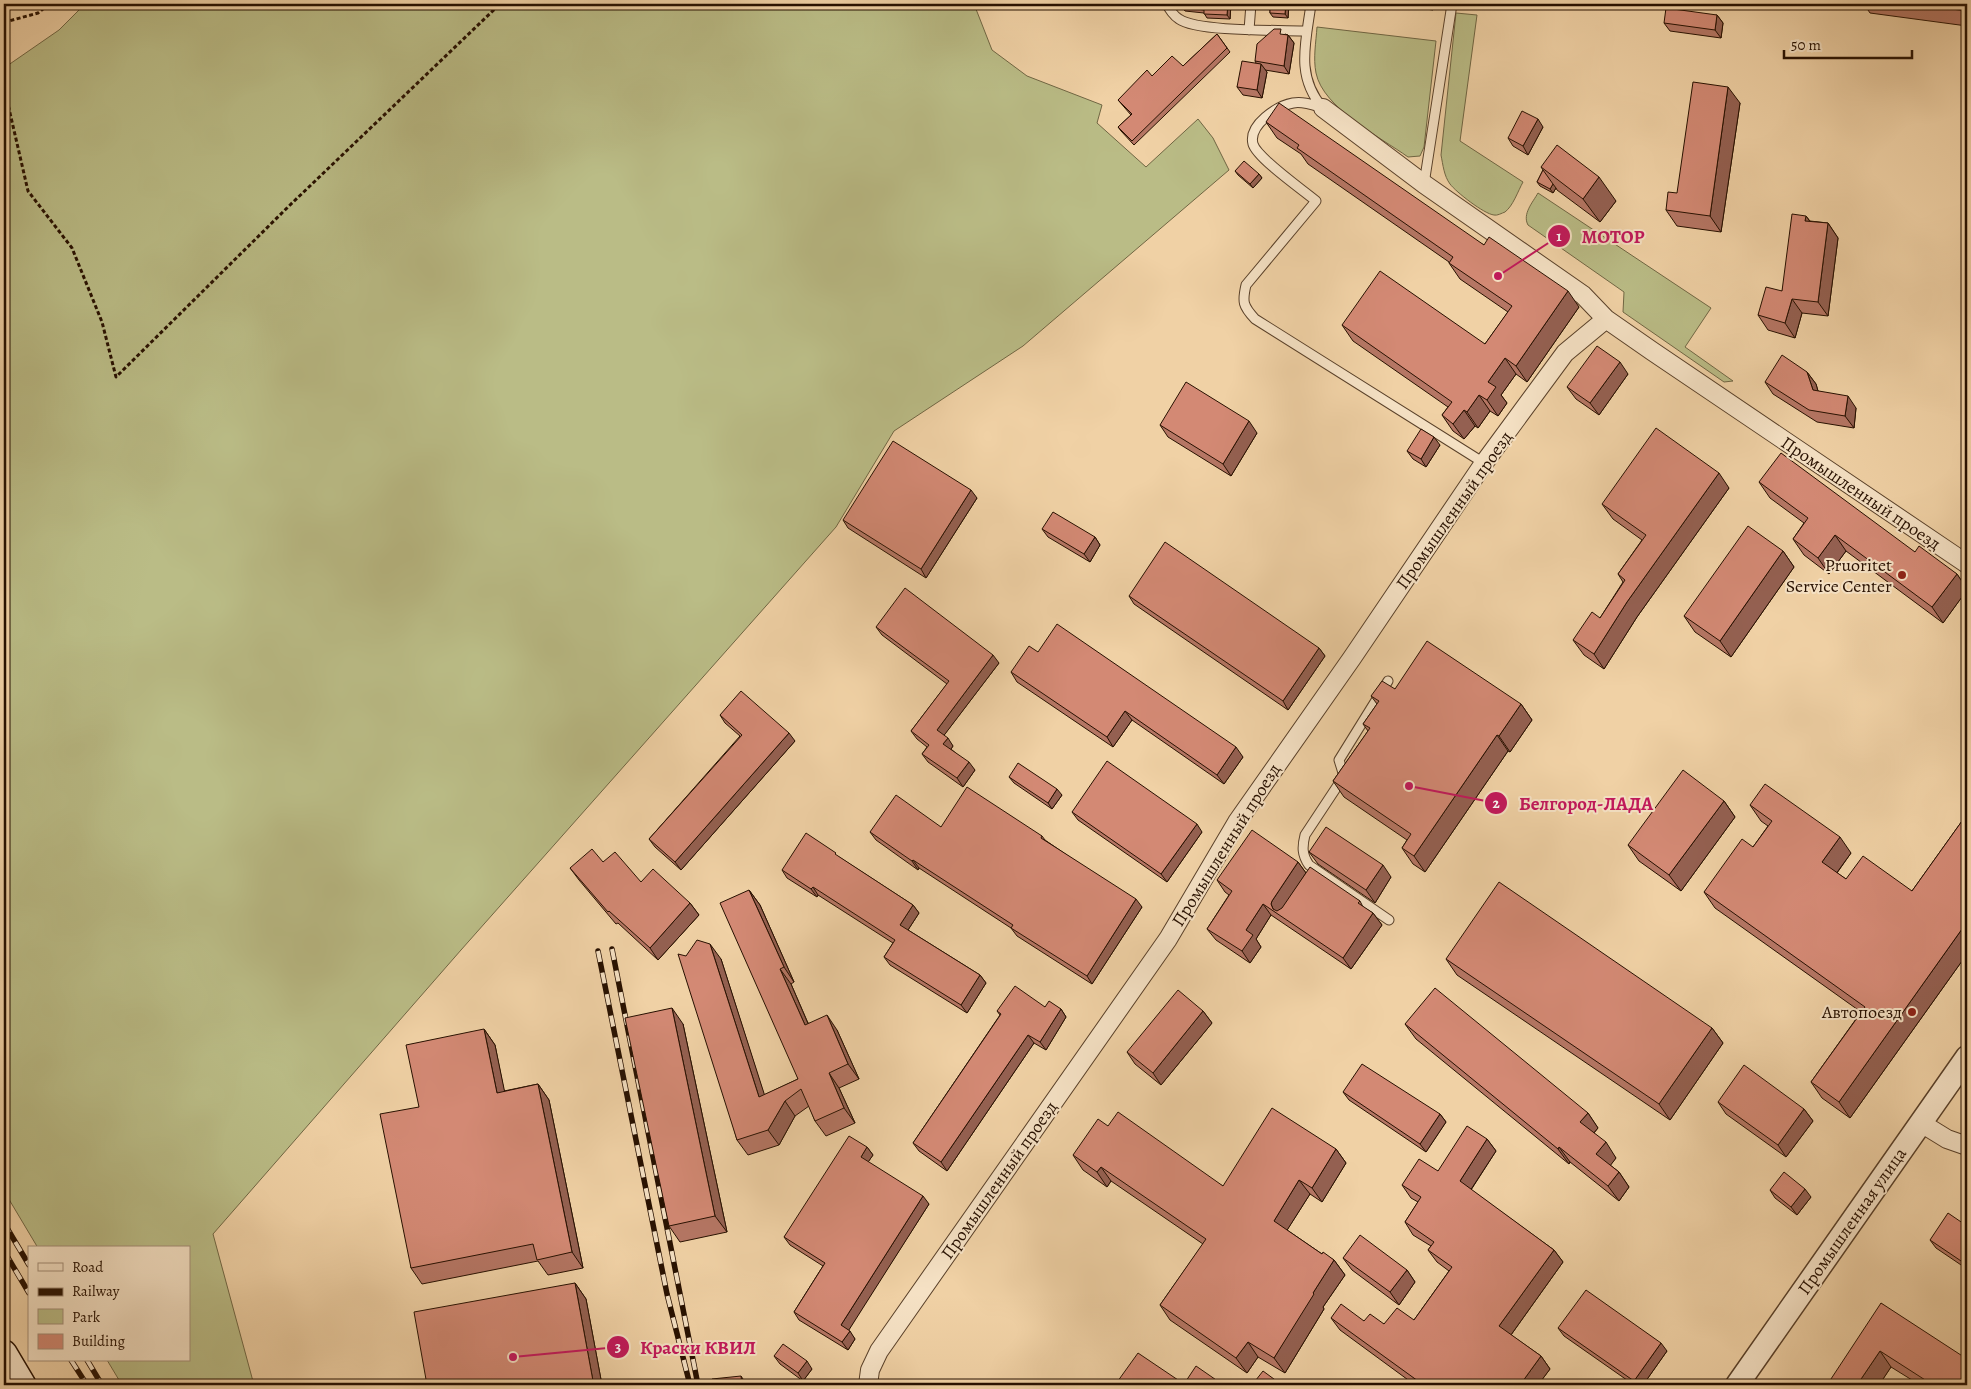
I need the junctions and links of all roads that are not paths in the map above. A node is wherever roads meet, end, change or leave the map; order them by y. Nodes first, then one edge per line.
1 (1167, 4) edge
2 (1251, 4) edge
3 (1311, 4) edge
4 (1452, 4) edge
5 (1249, 30) junction
6 (1307, 31) junction
7 (1323, 108) junction
8 (1424, 184) junction
9 (1606, 319) junction
10 (1484, 463) junction
11 (1967, 564) edge
12 (1388, 681) dead end
13 (1390, 920) dead end
14 (1967, 1057) edge
15 (1921, 1123) junction
16 (1967, 1146) edge
17 (4, 1353) edge
18 (23, 1385) edge
19 (868, 1385) edge
20 (1737, 1385) edge

1 - 5 lane
2 - 5 lane
3 - 6 lane
4 - 8 lane
5 - 6 lane
6 - 7 lane
7 - 8 street, Промышленный проезд
7 - 10 lane
8 - 9 street, Промышленный проезд
9 - 10 street, Промышленный проезд
9 - 11 street, Промышленный проезд
10 - 19 street, Промышленный проезд
12 - 13 lane
14 - 15 street, Промышленная улица
15 - 16 street
15 - 20 street, Промышленная улица
17 - 18 main road

